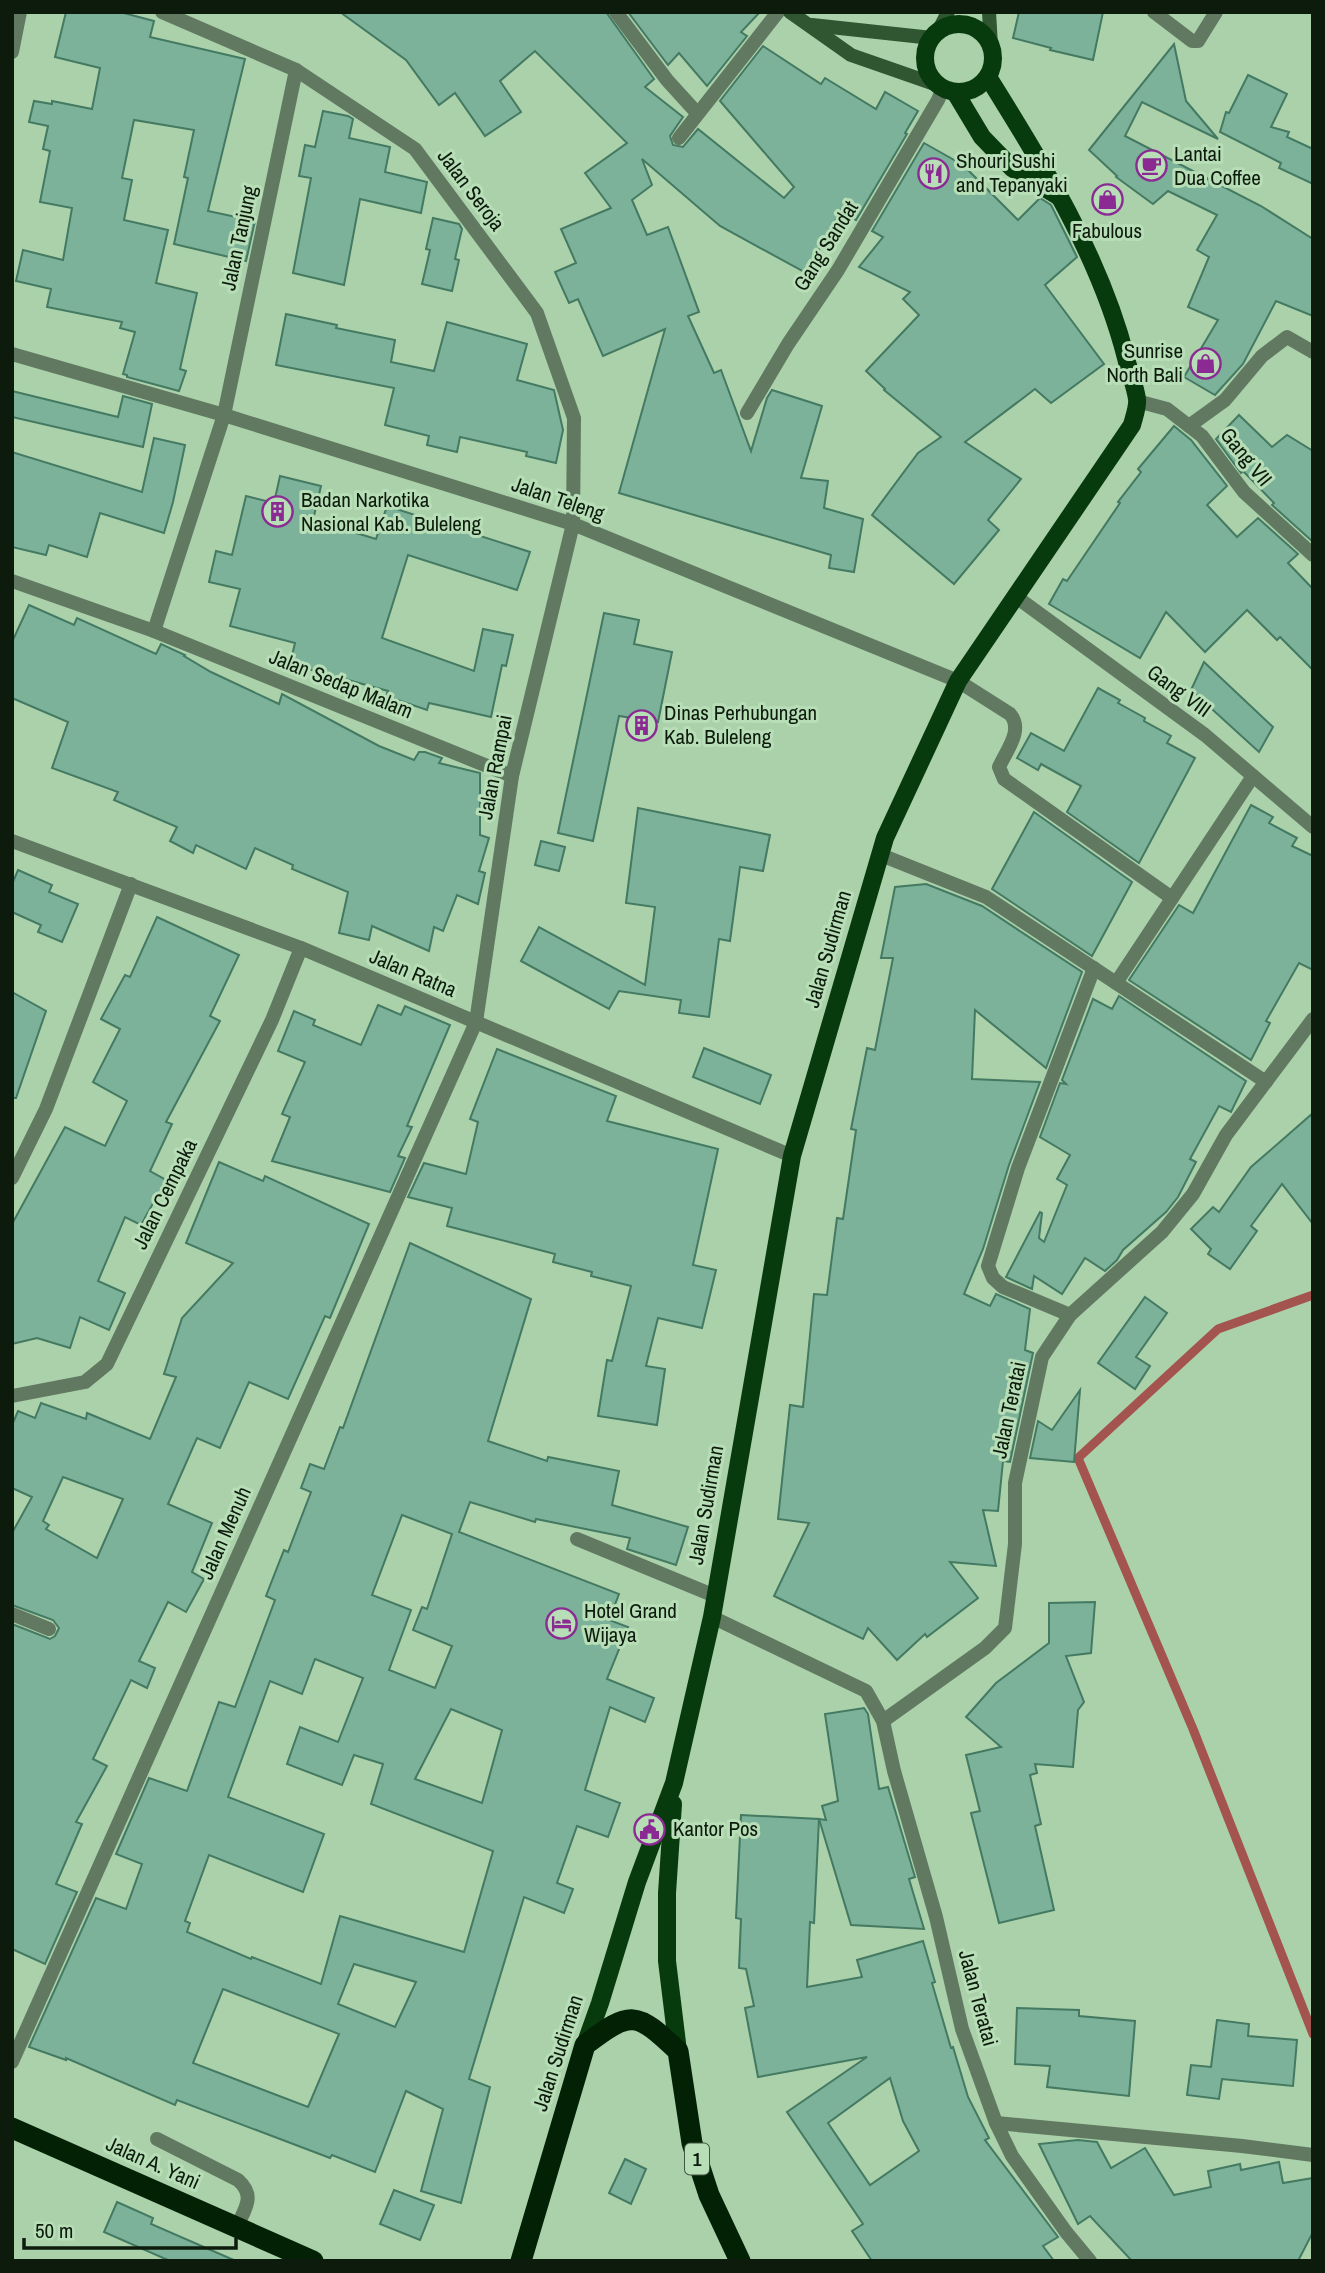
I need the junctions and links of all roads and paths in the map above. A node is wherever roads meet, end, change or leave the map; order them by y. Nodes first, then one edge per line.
1 (20, 12) edge
2 (162, 12) edge
3 (616, 12) edge
4 (778, 12) edge
5 (790, 12) edge
6 (948, 12) edge
7 (989, 12) edge
8 (1154, 12) edge
9 (1216, 12) edge
10 (810, 24) junction
11 (936, 34) junction
12 (991, 46) junction
13 (12, 52) edge
14 (296, 70) junction
15 (988, 77) junction
16 (945, 91) junction
17 (697, 113) junction
18 (679, 138) dead end
19 (1061, 198) junction
20 (1313, 352) edge
21 (12, 354) edge
22 (1137, 401) junction
23 (747, 413) dead end
24 (224, 415) junction
25 (1189, 426) junction
26 (573, 524) junction
27 (1313, 555) edge
28 (12, 581) edge
29 (1015, 596) junction
30 (154, 631) junction
31 (958, 681) junction
32 (512, 776) junction
33 (1253, 776) junction
34 (1313, 827) edge
35 (12, 841) edge
36 (881, 855) junction
37 (131, 884) junction
38 (1172, 898) junction
39 (301, 948) junction
40 (1094, 968) junction
41 (1116, 983) junction
42 (1313, 1019) edge
43 (476, 1022) junction
44 (1266, 1082) junction
45 (792, 1156) junction
46 (12, 1178) edge
47 (1070, 1315) junction
48 (12, 1396) edge
49 (577, 1539) dead end
50 (715, 1596) junction
51 (12, 1614) edge
52 (712, 1617) junction
53 (49, 1629) dead end
54 (883, 1721) junction
55 (674, 1783) junction
56 (584, 2045) junction
57 (678, 2051) junction
58 (12, 2062) edge
59 (996, 2123) junction
60 (12, 2128) edge
61 (157, 2139) dead end
62 (1313, 2155) edge
63 (237, 2227) junction
64 (516, 2258) edge
65 (313, 2261) edge
66 (740, 2261) edge
67 (1090, 2261) edge

1 - 13 street
2 - 14 street, Jalan Seroja
3 - 17 street
4 - 17 street
5 - 10 street
6 - 11 street
7 - 12 street
8 - 9 street
10 - 11 street
10 - 16 street
11 - 12 main road
11 - 16 main road
12 - 15 main road
14 - 24 street, Jalan Tanjung
14 - 26 street, Jalan Seroja
15 - 16 main road
15 - 19 main road
16 - 19 main road
16 - 23 street, Gang Sandat
17 - 18 street
19 - 22 main road
20 - 25 street
21 - 24 street, Jalan Teleng
22 - 25 street, Gang VII
22 - 29 main road, Jalan Sudirman
24 - 26 street, Jalan Teleng
24 - 30 street
25 - 27 street, Gang VII
26 - 31 street, Jalan Teleng
26 - 32 street, Jalan Rampai
28 - 30 street, Jalan Sedap Malam
29 - 31 main road, Jalan Sudirman
29 - 33 street, Gang VIII
30 - 32 street, Jalan Sedap Malam
31 - 36 main road, Jalan Sudirman
31 - 38 street, Jalan Teleng
32 - 43 street, Jalan Rampai
33 - 34 street, Gang VIII
33 - 38 street
35 - 37 street, Jalan Ratna
36 - 40 street
36 - 45 main road, Jalan Sudirman
37 - 39 street, Jalan Ratna
37 - 46 street
38 - 41 street
39 - 43 street, Jalan Ratna
39 - 48 street, Jalan Cempaka
40 - 41 street
40 - 47 street
41 - 44 street
42 - 44 street, Jalan Teratai
43 - 45 street, Jalan Ratna
43 - 58 street, Jalan Menuh
44 - 47 street, Jalan Teratai
45 - 50 main road, Jalan Sudirman
47 - 54 street, Jalan Teratai
49 - 50 street
50 - 52 main road, Jalan Sudirman
51 - 53 street
52 - 54 street, Jalan Teratai
52 - 55 main road, Jalan Sudirman
54 - 59 street, Jalan Teratai
55 - 56 main road, Jalan Sudirman
55 - 57 main road, Jalan Sudirman
56 - 57 highway
56 - 64 highway, Jalan Sudirman
57 - 66 highway, Jalan Sudirman / 1
59 - 62 street
59 - 67 street, Jalan Teratai
60 - 63 highway, Jalan A. Yani
61 - 63 street
63 - 65 highway, Jalan A. Yani

